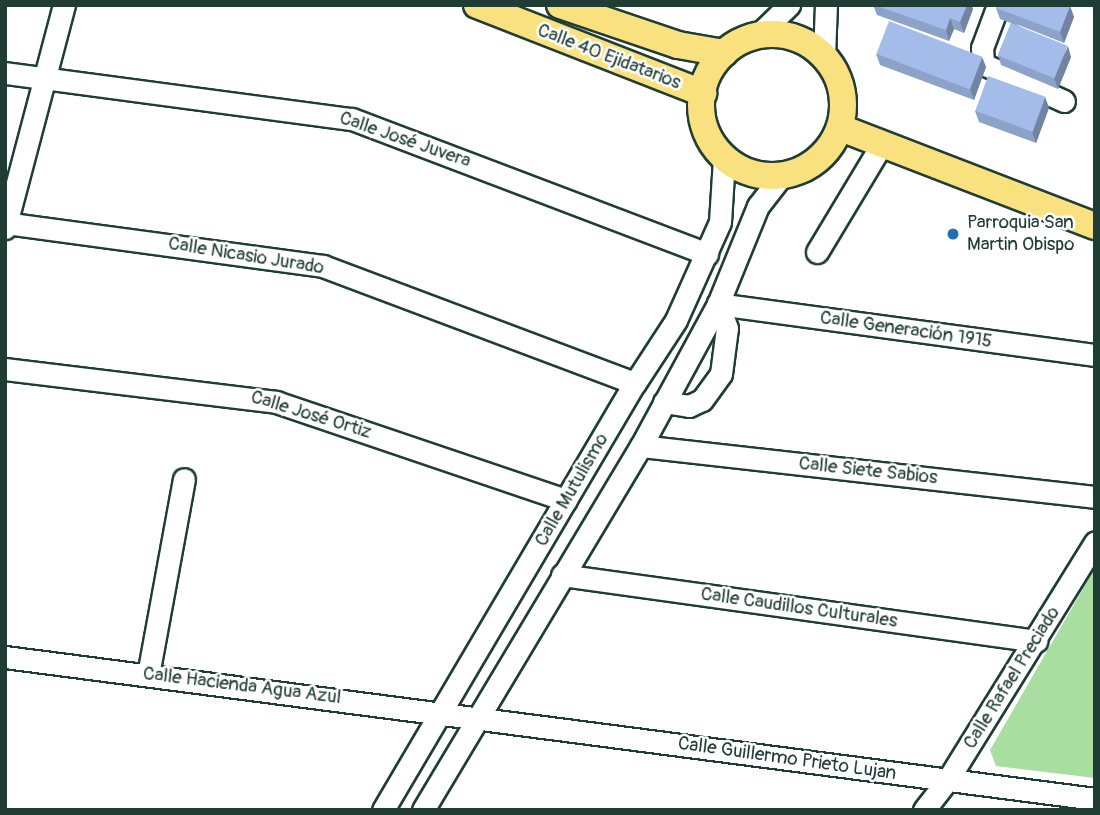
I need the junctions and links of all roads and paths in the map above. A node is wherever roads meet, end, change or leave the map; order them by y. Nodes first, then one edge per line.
1 (64, 5) edge
2 (477, 5) edge
3 (789, 5) edge
4 (826, 5) edge
5 (998, 5) edge
6 (562, 6) edge
7 (553, 36) junction
8 (757, 36) junction
9 (724, 53) junction
10 (824, 56) junction
11 (5, 73) edge
12 (45, 78) junction
13 (703, 93) junction
14 (1064, 101) dead end
15 (841, 128) junction
16 (882, 144) junction
17 (724, 158) junction
18 (782, 175) junction
19 (6, 225) edge
20 (1095, 226) edge
21 (817, 252) dead end
22 (707, 254) junction
23 (718, 304) junction
24 (1095, 355) edge
25 (5, 369) edge
26 (635, 383) junction
27 (664, 402) junction
28 (641, 446) junction
29 (184, 479) dead end
30 (1095, 497) edge
31 (566, 500) junction
32 (1095, 542) edge
33 (562, 575) junction
34 (1036, 641) junction
35 (5, 657) edge
36 (148, 675) junction
37 (443, 712) junction
38 (479, 718) junction
39 (947, 781) junction
40 (1095, 799) edge
41 (383, 810) edge
42 (423, 810) edge
43 (924, 810) edge

1 - 12 street
2 - 7 main road, Calle 40 Ejidatarios
3 - 8 street
4 - 10 street
5 - 14 street
6 - 7 main road
6 - 9 main road, Calle 40 Ejidatarios
7 - 13 main road, Calle 40 Ejidatarios
8 - 9 main road
8 - 10 main road
9 - 13 main road
10 - 15 main road
11 - 12 street, Calle José Juvera
12 - 19 street
12 - 22 street, Calle José Juvera
13 - 17 main road
15 - 16 main road
15 - 18 main road
16 - 20 main road
16 - 21 street
17 - 18 main road
17 - 22 street, Calle Mutulismo
18 - 23 street, Calle Mutulismo
19 - 26 street, Calle Nicasio Jurado
22 - 26 street, Calle Mutulismo
23 - 24 street, Calle Generación 1915
23 - 27 street, Calle Mutulismo
23 - 27 street
25 - 31 street, Calle José Ortiz
26 - 31 street, Calle Mutulismo
27 - 28 street, Calle Mutulismo
28 - 30 street, Calle Siete Sabios
28 - 33 street, Calle Mutulismo
29 - 36 street
31 - 37 street, Calle Mutulismo
32 - 34 street, Calle Rafael Preciado
33 - 34 street, Calle Caudillos Culturales
33 - 38 street, Calle Mutulismo
34 - 39 street, Calle Rafael Preciado
35 - 36 street, Calle Hacienda Agua Azul
36 - 37 street, Calle Hacienda Agua Azul
37 - 38 street, Calle Hacienda Agua Azul
37 - 41 street, Calle Mutulismo
38 - 39 street, Calle Guillermo Prieto Lujan
38 - 42 street, Calle Mutulismo
39 - 40 street, Calle Guillermo Prieto Lujan
39 - 43 street, Calle Rafael Preciado

